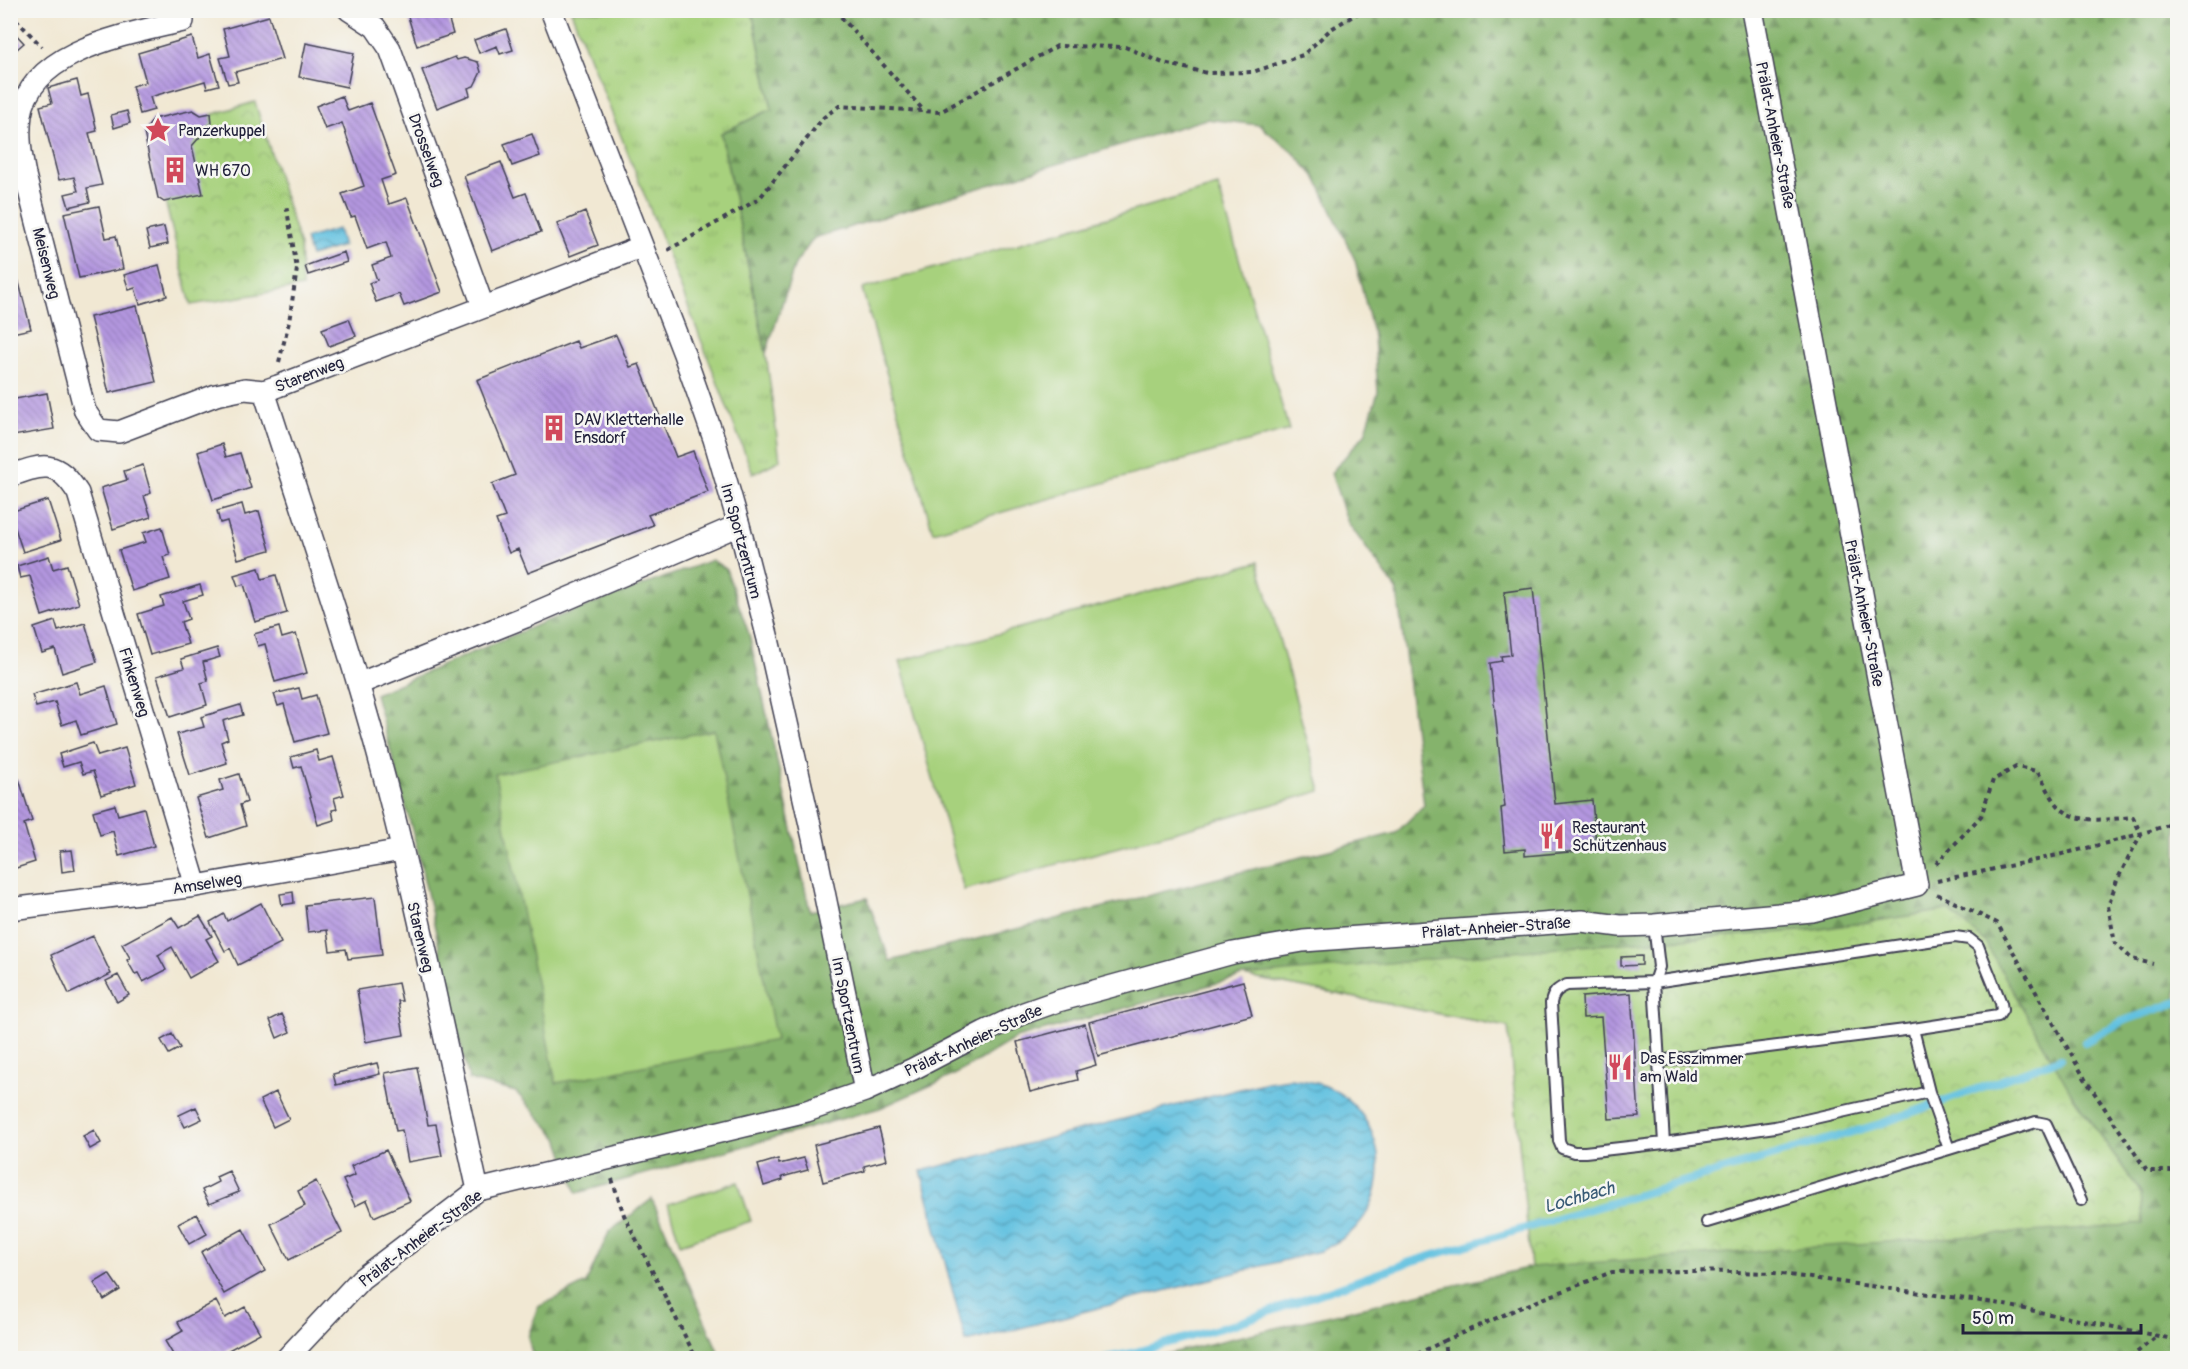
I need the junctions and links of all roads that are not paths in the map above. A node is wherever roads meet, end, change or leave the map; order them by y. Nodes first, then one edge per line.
1 (349, 10) edge
2 (551, 10) edge
3 (1752, 10) edge
4 (183, 21) dead end
5 (644, 255) junction
6 (483, 306) junction
7 (271, 389) junction
8 (10, 476) edge
9 (739, 525) junction
10 (358, 684) junction
11 (402, 850) junction
12 (196, 886) junction
13 (10, 909) edge
14 (1654, 924) junction
15 (1654, 982) junction
16 (1913, 1029) junction
17 (1658, 1061) junction
18 (865, 1091) junction
19 (1929, 1092) junction
20 (1664, 1143) junction
21 (1949, 1149) junction
22 (478, 1190) junction
23 (2081, 1200) dead end
24 (1707, 1222) dead end
25 (287, 1359) edge

1 - 6 street, Drosselweg
2 - 5 street, Im Sportzentrum
3 - 14 street, Prälat-Anheier-Straße
4 - 7 street, Meisenweg
5 - 6 street, Starenweg
5 - 9 street, Im Sportzentrum
6 - 7 street, Starenweg
7 - 10 street, Starenweg
8 - 12 street, Finkenweg
9 - 10 street
9 - 18 street, Im Sportzentrum
10 - 11 street, Starenweg
11 - 12 street, Amselweg
11 - 22 street, Starenweg
12 - 13 street, Amselweg
14 - 15 lane
14 - 18 street, Prälat-Anheier-Straße
15 - 16 lane
15 - 17 lane
15 - 20 lane
16 - 17 lane
16 - 19 lane
17 - 20 lane
18 - 22 street, Prälat-Anheier-Straße
19 - 20 lane
19 - 21 lane
21 - 23 lane
21 - 24 lane
22 - 25 street, Prälat-Anheier-Straße

